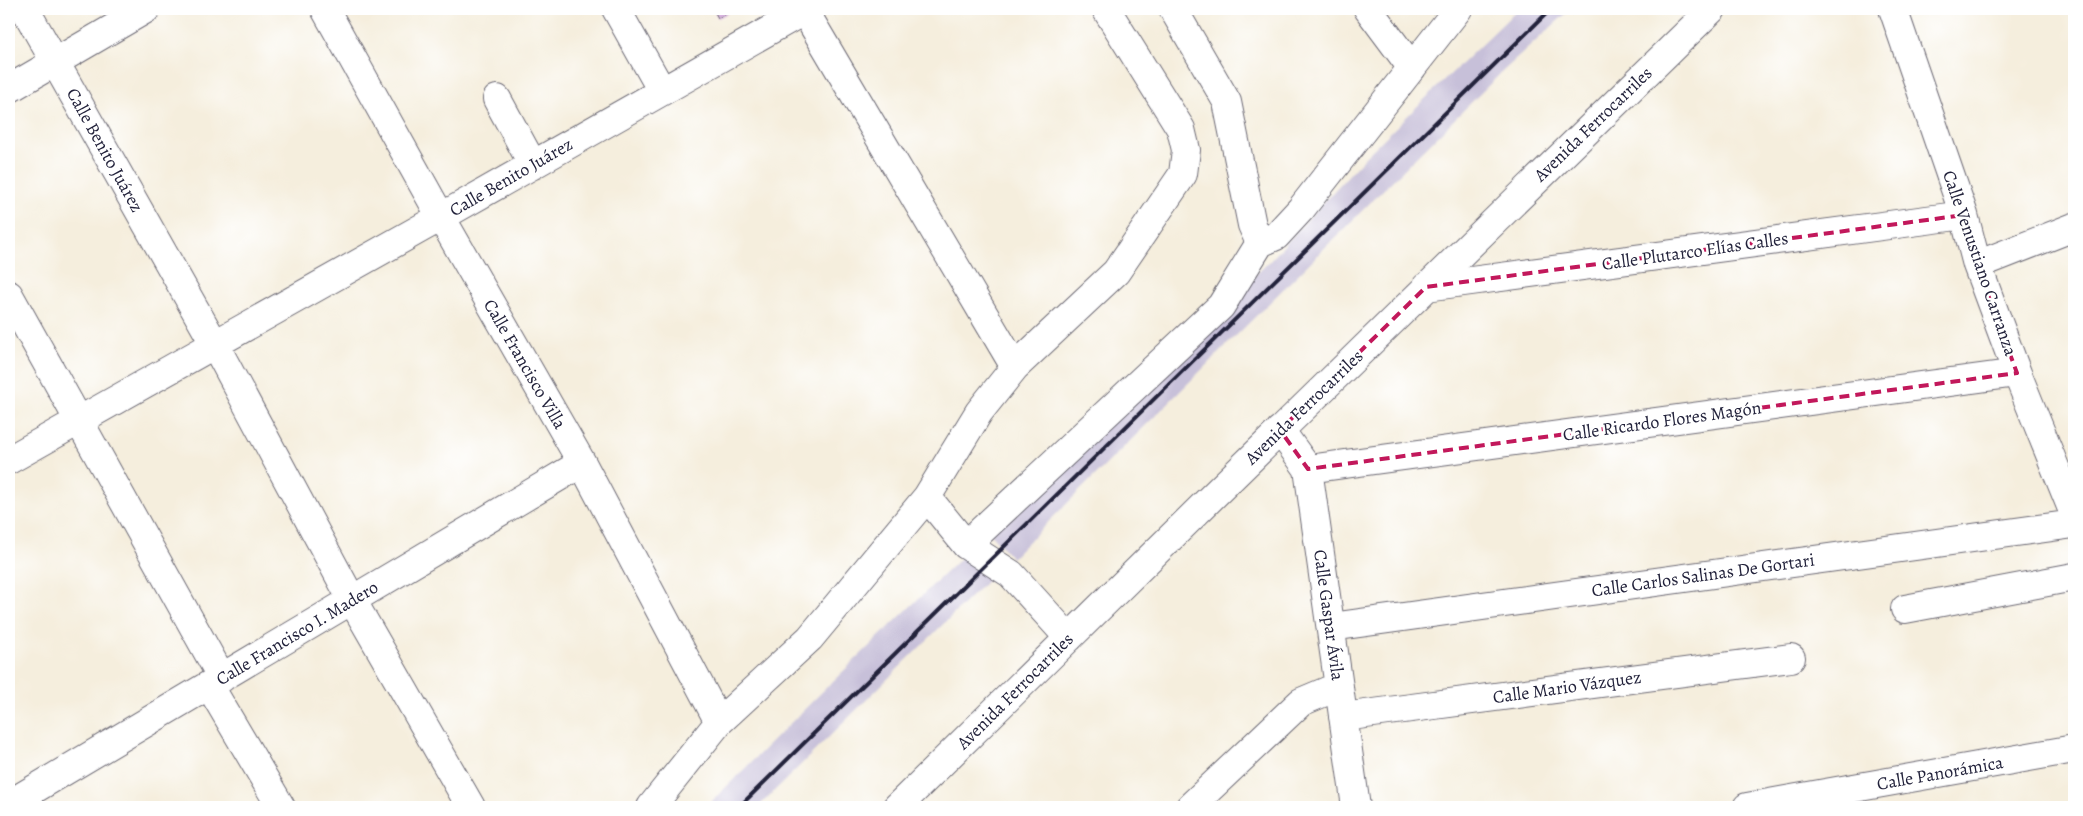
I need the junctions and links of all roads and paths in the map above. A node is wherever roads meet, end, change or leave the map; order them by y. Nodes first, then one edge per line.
1 (25, 9) edge
2 (146, 9) edge
3 (325, 9) edge
4 (616, 9) edge
5 (1106, 9) edge
6 (1173, 9) edge
7 (1368, 9) edge
8 (1458, 9) edge
9 (1712, 9) edge
10 (1894, 9) edge
11 (805, 10) edge
12 (55, 62) junction
13 (1412, 68) junction
14 (9, 89) edge
15 (662, 91) junction
16 (497, 99) dead end
17 (533, 165) junction
18 (1964, 215) junction
19 (441, 217) junction
20 (2074, 226) edge
21 (1260, 243) junction
22 (1978, 265) junction
23 (1426, 287) junction
24 (9, 295) edge
25 (214, 344) junction
26 (1015, 367) junction
27 (2017, 373) junction
28 (79, 420) junction
29 (1280, 430) junction
30 (9, 460) edge
31 (582, 463) junction
32 (1308, 469) junction
33 (927, 497) junction
34 (2074, 514) edge
35 (2074, 524) edge
36 (966, 545) junction
37 (2074, 578) edge
38 (352, 600) junction
39 (1906, 609) dead end
40 (1331, 626) junction
41 (1069, 638) junction
42 (1791, 658) dead end
43 (215, 682) junction
44 (1339, 686) junction
45 (1344, 717) junction
46 (719, 722) junction
47 (2074, 749) edge
48 (11, 803) edge
49 (281, 807) edge
50 (471, 807) edge
51 (651, 807) edge
52 (897, 807) edge
53 (1190, 807) edge
54 (1356, 807) edge
55 (1747, 807) edge

1 - 12 street, Calle Benito Juárez
2 - 12 street
3 - 19 street, Calle Francisco Villa
4 - 15 street
5 - 26 street
6 - 21 street
7 - 13 street
8 - 13 street
9 - 23 street, Avenida Ferrocarriles
10 - 18 street, Calle Venustiano Carranza
11 - 15 street, Calle Benito Juárez
11 - 26 street
12 - 14 street
12 - 25 street, Calle Benito Juárez
13 - 21 street
15 - 17 street, Calle Benito Juárez
16 - 17 street
17 - 19 street, Calle Benito Juárez
18 - 22 street, Calle Venustiano Carranza
18 - 23 street, Calle Plutarco Elías Calles
19 - 25 street, Calle Benito Juárez
19 - 31 street, Calle Francisco Villa
20 - 22 street
21 - 36 street
22 - 27 street, Calle Venustiano Carranza
23 - 29 street, Avenida Ferrocarriles
24 - 28 street
25 - 28 street, Calle Benito Juárez
25 - 38 street
26 - 33 street
27 - 32 street, Calle Ricardo Flores Magón
27 - 34 street, Calle Venustiano Carranza
28 - 30 street, Calle Benito Juárez
28 - 43 street
29 - 32 street, Calle Gaspar Ávila
29 - 41 street, Avenida Ferrocarriles
31 - 38 street, Calle Francisco I. Madero
31 - 46 street, Calle Francisco Villa
32 - 40 street, Calle Gaspar Ávila
33 - 36 street
33 - 46 street
35 - 40 street, Calle Carlos Salinas De Gortari
36 - 41 street
37 - 39 street
38 - 43 street, Calle Francisco I. Madero
38 - 50 street
40 - 44 street, Calle Gaspar Ávila
41 - 52 street, Avenida Ferrocarriles
42 - 45 street, Calle Mario Vázquez
43 - 48 street, Calle Francisco I. Madero
43 - 49 street
44 - 45 street, Calle Gaspar Ávila
44 - 53 street
45 - 54 street, Calle Gaspar Ávila
46 - 51 street
47 - 55 street, Calle Panorámica

